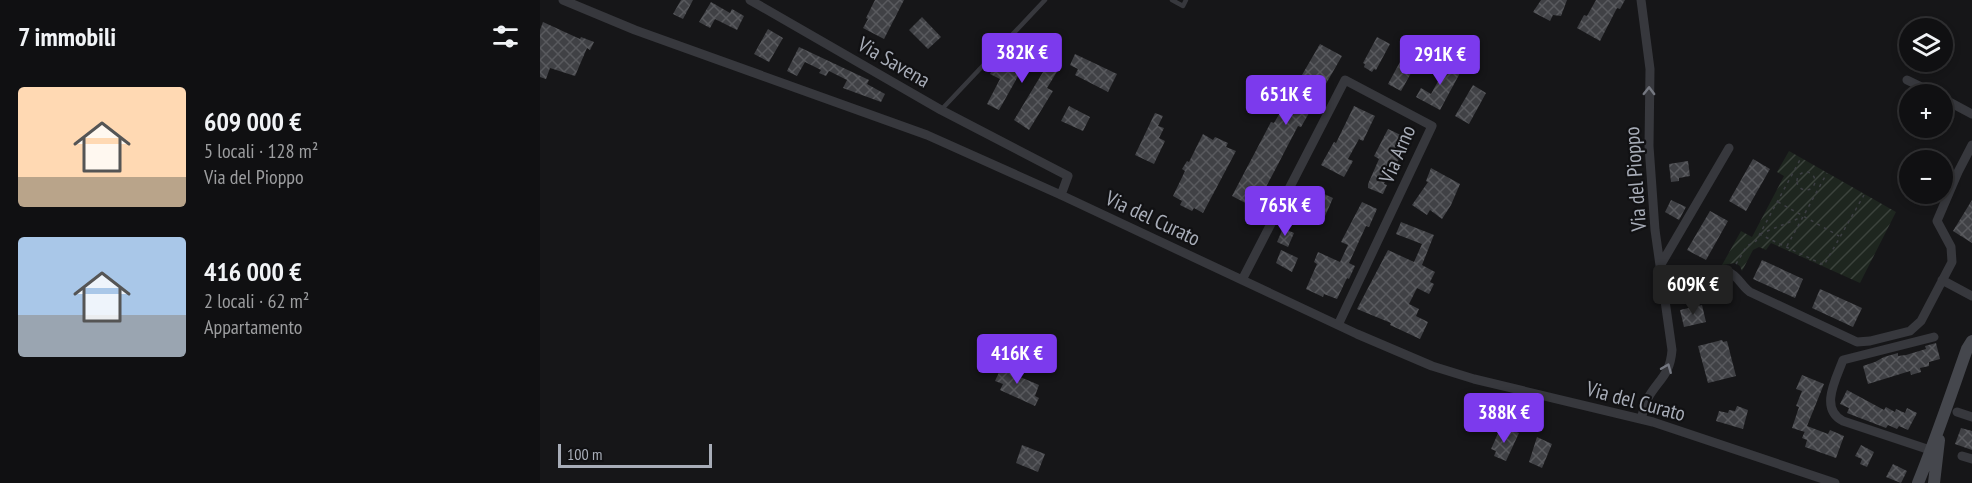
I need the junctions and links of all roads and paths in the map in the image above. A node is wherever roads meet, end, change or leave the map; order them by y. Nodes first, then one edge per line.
1 (563, 0) edge
2 (750, 0) edge
3 (1045, 0) edge
4 (1172, 0) edge
5 (1186, 0) edge
6 (1641, 0) edge
7 (1907, 80) dead end
8 (1915, 84) edge
9 (1953, 104) edge
10 (941, 110) junction
11 (1972, 114) edge
12 (1972, 145) edge
13 (1729, 148) dead end
14 (1801, 158) dead end
15 (1827, 173) dead end
16 (1792, 174) junction
17 (1798, 177) junction
18 (1813, 186) junction
19 (1818, 189) junction
20 (1061, 195) junction
21 (1864, 195) dead end
22 (1777, 202) junction
23 (1803, 216) junction
24 (1760, 234) junction
25 (1840, 237) junction
26 (1786, 247) junction
27 (1660, 266) junction
28 (1732, 273) junction
29 (1242, 280) junction
30 (1942, 280) junction
31 (1664, 289) junction
32 (1972, 296) edge
33 (1338, 325) junction
34 (1934, 337) dead end
35 (1972, 342) edge
36 (1957, 412) dead end
37 (1972, 417) edge
38 (1641, 419) junction
39 (1941, 425) junction
40 (1930, 450) junction
41 (1810, 479) edge
42 (1835, 483) edge
43 (1917, 483) edge
44 (1934, 483) edge

1 - 20 street, Via del Curato
2 - 10 street, Via Savena
3 - 10 lane
4 - 5 lane
27 -> 6 street, Via del Pioppo
7 - 8 street
9 - 11 street
10 - 20 street, Via Savena
12 - 30 street
13 - 27 street
14 - 16 path
15 - 19 path
16 - 17 path
16 - 22 path
17 - 18 path
17 - 18 path
18 - 19 path
19 - 23 path
20 - 29 street, Via del Curato
21 - 25 path
22 - 23 path
22 - 24 path
23 - 24 path
23 - 25 path
23 - 26 path
24 - 26 path
24 - 28 path
25 - 26 path
27 - 31 street, Via del Pioppo
28 - 30 street
28 - 31 street
29 - 33 street, Via del Curato
29 - 33 street, Via Arno
30 - 32 street
38 -> 31 street, Via del Pioppo
33 - 38 street, Via del Curato
34 - 40 street
35 - 39 main road
36 - 37 street
38 - 41 street, Via del Curato
39 - 40 main road
39 - 44 main road
40 - 43 main road
41 - 42 street, Via del Curato

